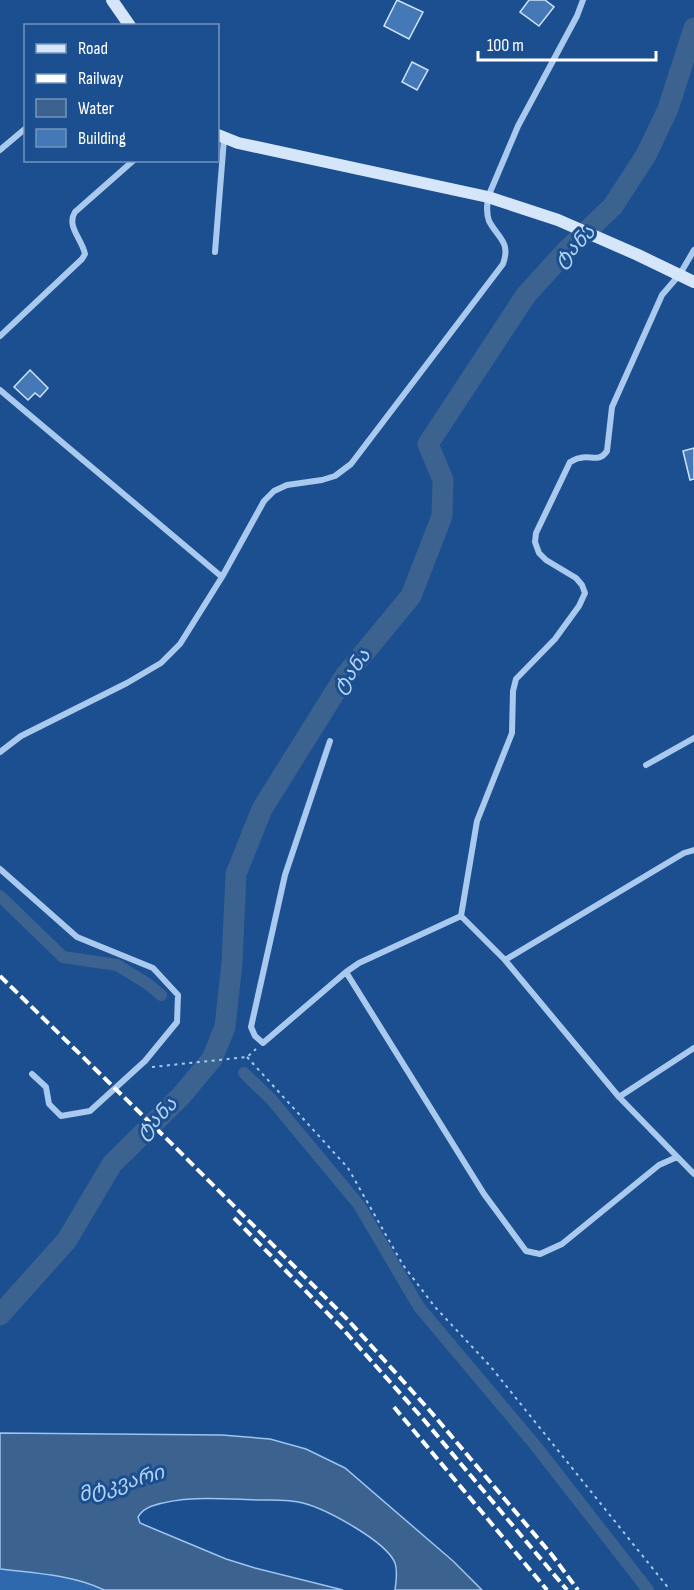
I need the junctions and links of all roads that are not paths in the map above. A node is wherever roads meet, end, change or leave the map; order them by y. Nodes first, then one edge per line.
1 (112, 0) edge
2 (582, 0) edge
3 (129, 24) edge
4 (24, 130) edge
5 (221, 137) edge
6 (0, 150) edge
7 (132, 162) edge
8 (488, 197) junction
9 (694, 250) edge
10 (215, 252) dead end
11 (680, 274) junction
12 (694, 282) edge
13 (0, 336) edge
14 (0, 390) edge
15 (222, 577) junction
16 (694, 738) edge
17 (330, 741) dead end
18 (0, 752) edge
19 (646, 765) dead end
20 (694, 850) edge
21 (0, 869) edge
22 (461, 916) junction
23 (505, 960) junction
24 (346, 972) junction
25 (694, 1048) edge
26 (32, 1074) dead end
27 (619, 1097) junction
28 (677, 1157) junction
29 (694, 1174) edge

1 - 3 main road
2 - 8 street
4 - 6 street
5 - 8 main road
5 - 10 street
7 - 13 street
8 - 11 main road
8 - 15 street
9 - 11 street
11 - 12 main road
11 - 22 street
14 - 15 street
15 - 18 street
16 - 19 street
17 - 24 street
20 - 23 street
21 - 26 street
22 - 23 street
22 - 24 street
23 - 27 street
24 - 28 street
25 - 27 street
27 - 28 street
28 - 29 street

